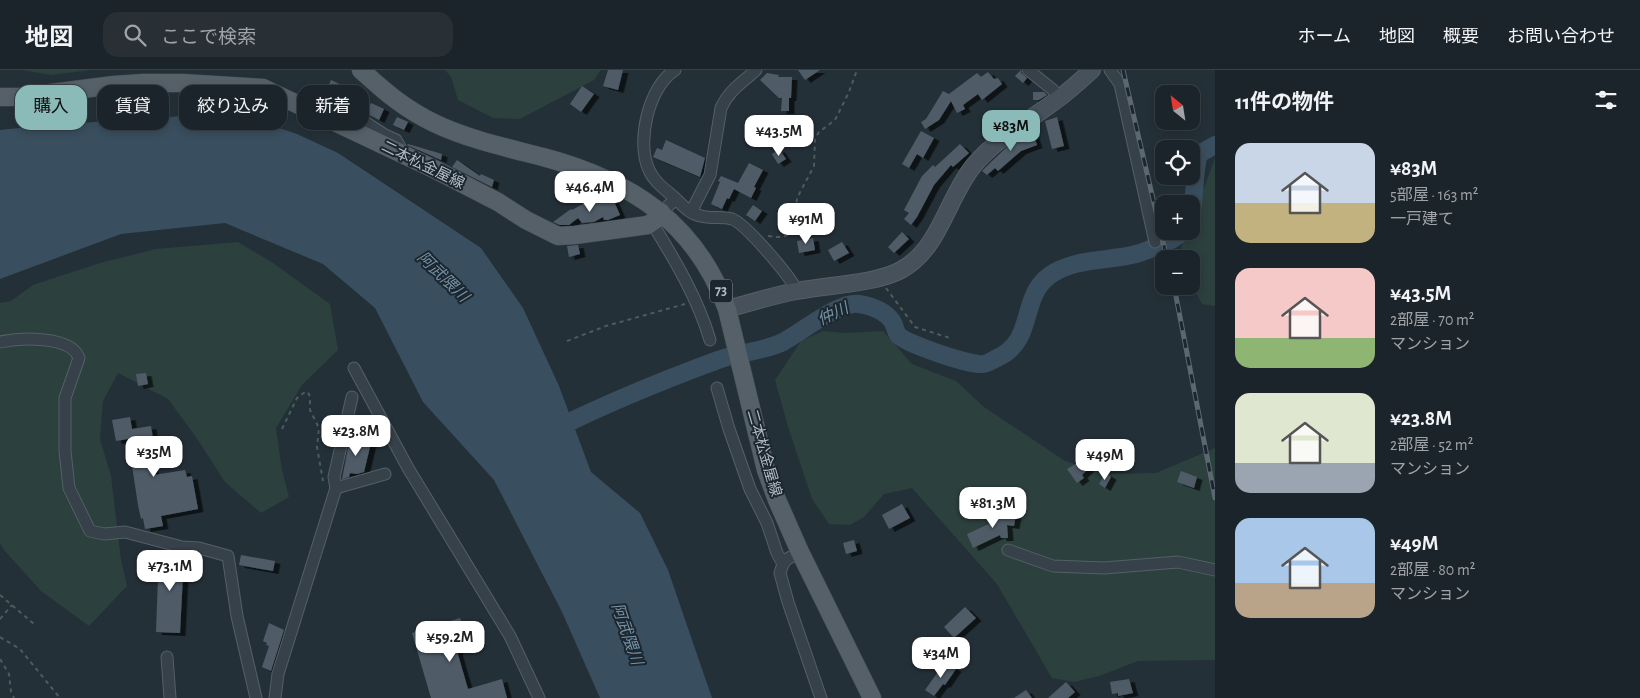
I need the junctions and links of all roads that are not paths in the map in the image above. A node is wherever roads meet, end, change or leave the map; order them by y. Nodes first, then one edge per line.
1 (361, 70) edge
2 (675, 70) edge
3 (756, 70) edge
4 (1028, 70) edge
5 (1092, 70) edge
6 (1110, 70) edge
7 (0, 97) edge
8 (1060, 98) junction
9 (369, 125) edge
10 (399, 153) junction
11 (676, 199) junction
12 (691, 212) junction
13 (657, 218) junction
14 (1155, 242) dead end
15 (797, 291) junction
16 (727, 309) junction
17 (710, 340) dead end
18 (0, 342) edge
19 (354, 368) dead end
20 (718, 388) dead end
21 (352, 397) dead end
22 (385, 474) dead end
23 (336, 488) junction
24 (1008, 550) dead end
25 (800, 552) junction
26 (783, 564) junction
27 (1215, 570) edge
28 (167, 657) dead end
29 (170, 698) edge
30 (256, 698) edge
31 (275, 698) edge
32 (539, 698) edge
33 (821, 698) edge
34 (872, 698) edge

1 - 13 main road, 二本松金屋線 / 73
2 - 11 street
3 - 12 street
4 - 8 street
5 - 8 street
6 - 14 street
7 - 10 main road, 二本松金屋線
8 - 15 street
9 - 10 street
10 - 13 main road, 二本松金屋線
11 - 12 street
11 - 13 street
12 - 15 street
13 - 16 main road, 二本松金屋線 / 73
13 - 17 street
15 - 16 street
16 - 25 main road, 二本松金屋線 / 73
18 - 30 street
19 - 32 street
20 - 26 street
21 - 23 street
22 - 23 street
23 - 31 street
24 - 27 street
25 - 26 street
25 - 34 main road, 二本松金屋線 / 73
26 - 33 street
28 - 29 street

